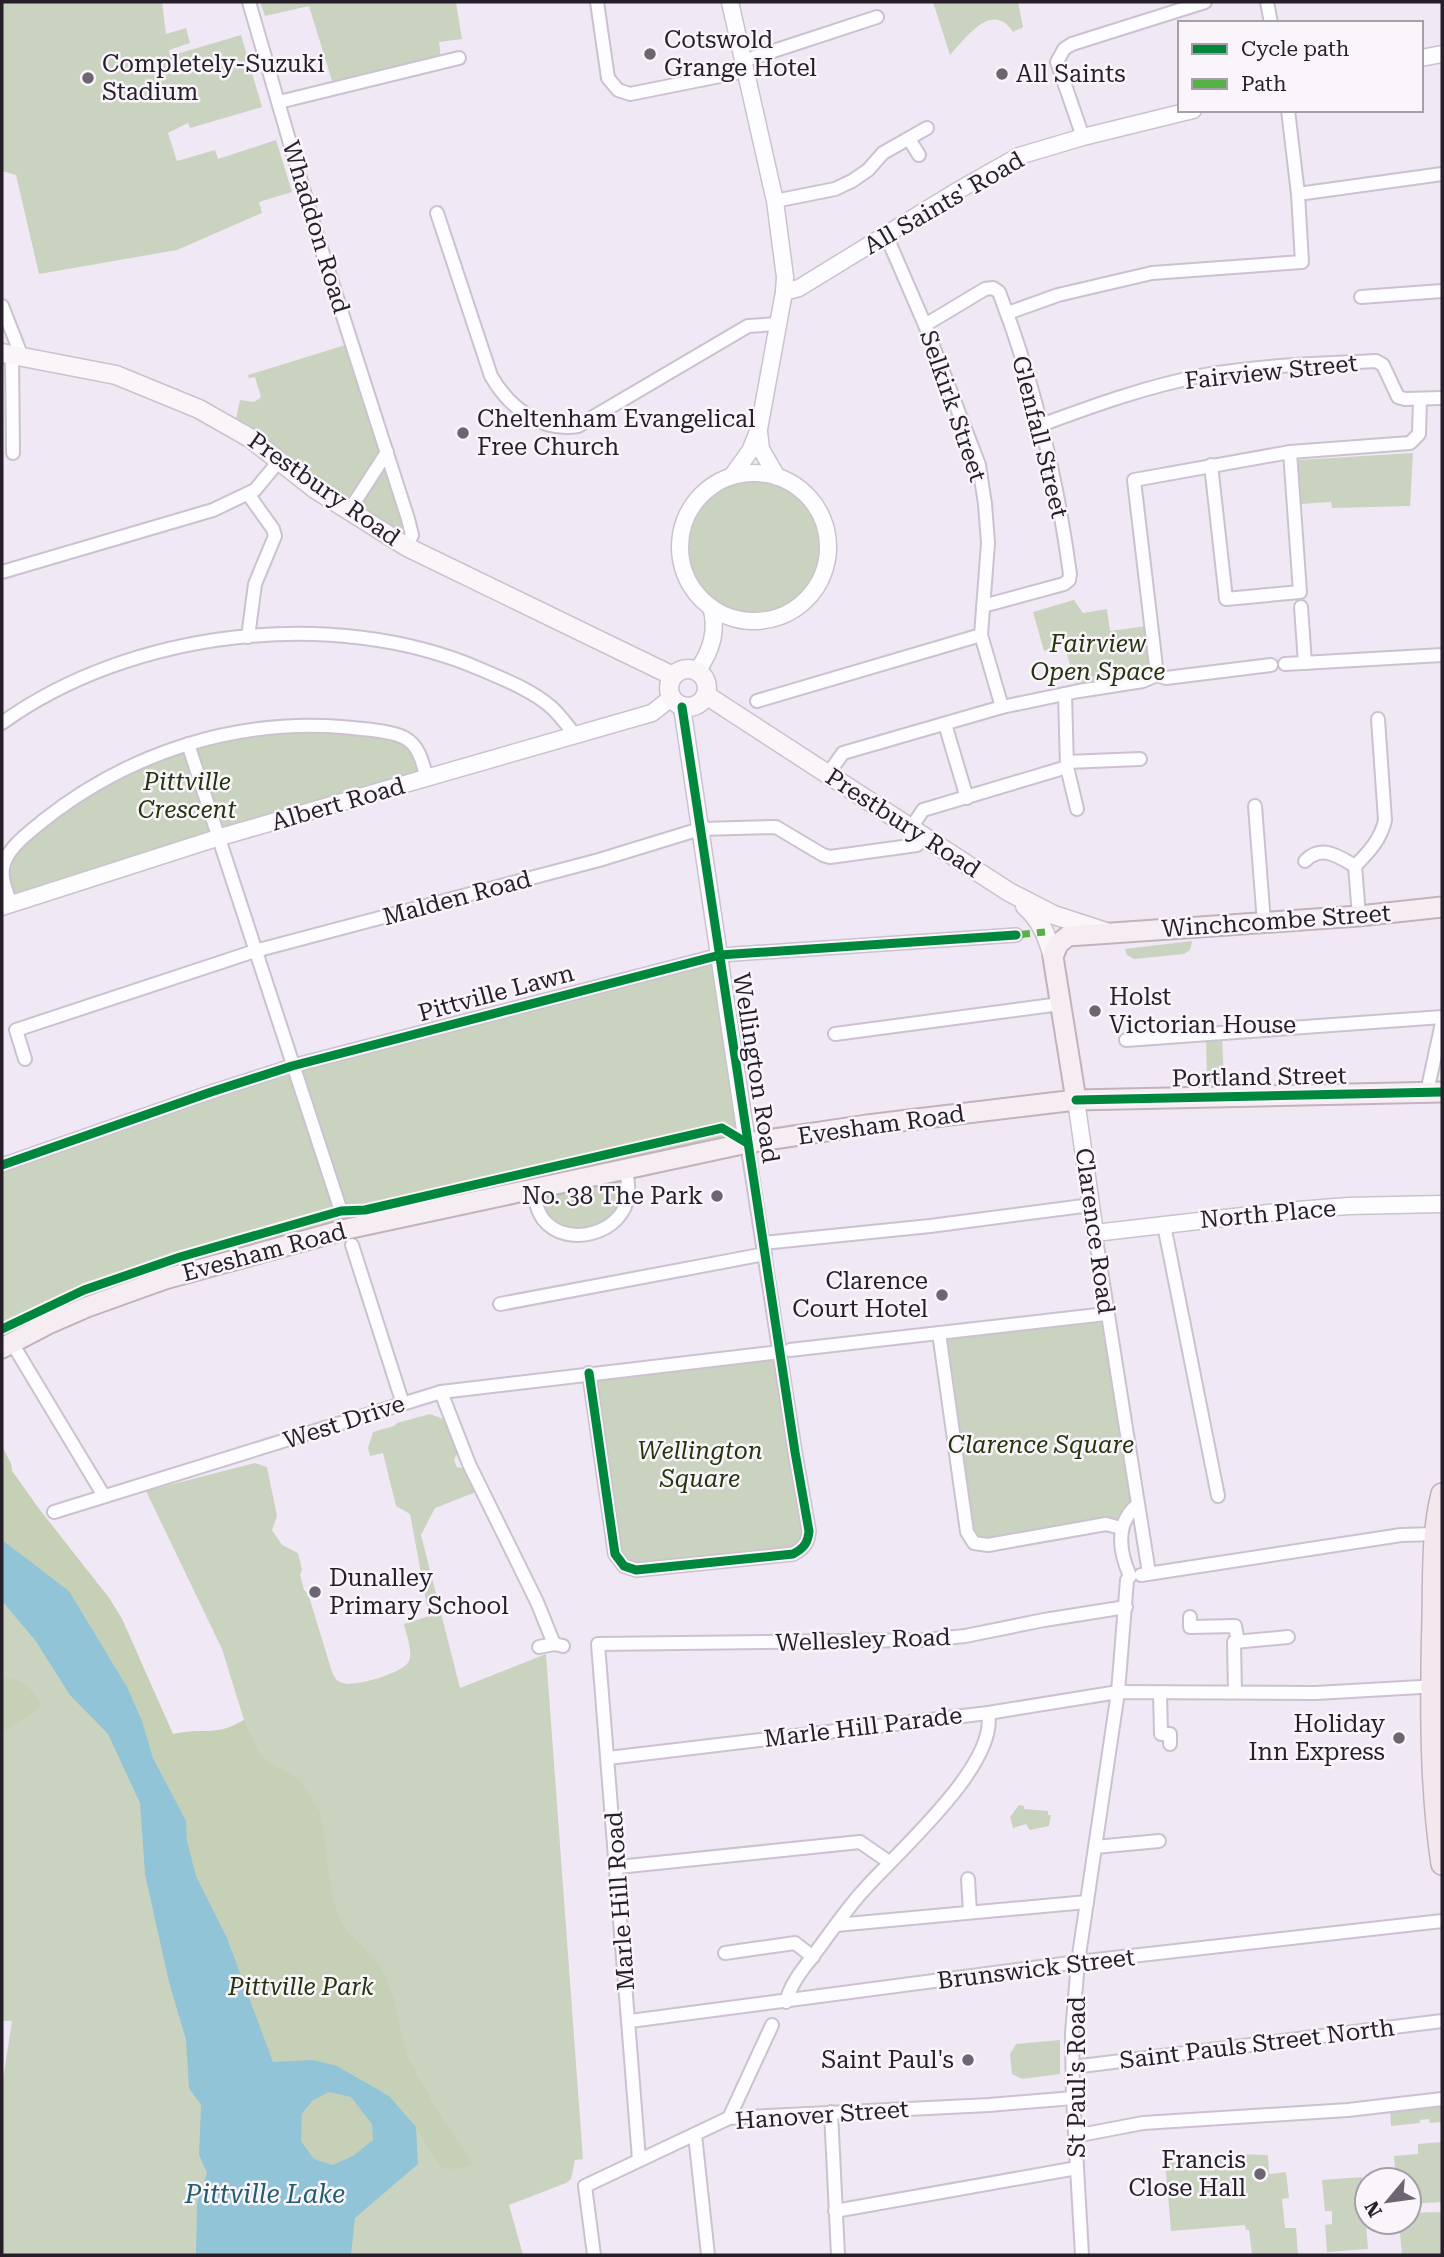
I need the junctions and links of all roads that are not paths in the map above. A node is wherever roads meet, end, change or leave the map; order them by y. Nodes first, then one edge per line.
1 (249, 2) edge
2 (597, 2) edge
3 (730, 2) edge
4 (1205, 2) edge
5 (1267, 2) edge
6 (877, 17) dead end
7 (1271, 21) edge
8 (1442, 54) edge
9 (459, 58) dead end
10 (1423, 58) edge
11 (744, 66) junction
12 (279, 102) junction
13 (1185, 112) edge
14 (1288, 112) edge
15 (927, 128) dead end
16 (1083, 137) junction
17 (909, 139) junction
18 (919, 155) dead end
19 (1442, 174) edge
20 (1298, 194) junction
21 (775, 201) junction
22 (437, 213) dead end
23 (887, 235) junction
24 (1442, 291) edge
25 (784, 292) junction
26 (1361, 297) dead end
27 (2, 306) edge
28 (1008, 313) junction
29 (778, 324) junction
30 (925, 325) junction
31 (12, 355) edge
32 (1442, 398) edge
33 (1420, 399) junction
34 (1041, 425) junction
35 (759, 429) junction
36 (387, 452) junction
37 (1290, 452) junction
38 (13, 453) dead end
39 (279, 461) junction
40 (1211, 465) junction
41 (732, 477) junction
42 (777, 477) junction
43 (248, 494) junction
44 (349, 511) junction
45 (407, 547) junction
46 (2, 572) edge
47 (983, 606) junction
48 (711, 607) junction
49 (1301, 607) dead end
50 (734, 619) junction
51 (714, 633) junction
52 (981, 635) junction
53 (248, 637) junction
54 (1442, 655) edge
55 (1306, 663) junction
56 (697, 671) junction
57 (1157, 674) junction
58 (673, 676) junction
59 (1065, 694) junction
60 (706, 695) junction
61 (757, 701) dead end
62 (676, 702) junction
63 (1002, 707) junction
64 (1378, 719) dead end
65 (2, 723) edge
66 (945, 724) junction
67 (575, 735) junction
68 (188, 744) junction
69 (1140, 759) dead end
70 (1067, 764) junction
71 (828, 774) junction
72 (427, 779) junction
73 (967, 798) junction
74 (1255, 806) dead end
75 (1077, 809) dead end
76 (700, 829) junction
77 (917, 832) junction
78 (217, 838) junction
79 (1305, 861) dead end
80 (1355, 866) junction
81 (1009, 892) junction
82 (6, 905) edge
83 (1442, 907) edge
84 (1359, 916) junction
85 (1264, 923) junction
86 (1109, 933) junction
87 (1016, 935) dead end
88 (255, 951) junction
89 (719, 955) junction
90 (1053, 957) junction
91 (1060, 1004) junction
92 (1442, 1017) edge
93 (1442, 1023) edge
94 (835, 1034) dead end
95 (1126, 1040) dead end
96 (25, 1059) dead end
97 (292, 1066) junction
98 (1434, 1092) edge
99 (1076, 1100) junction
100 (747, 1143) junction
101 (2, 1165) edge
102 (626, 1168) junction
103 (533, 1188) junction
104 (1442, 1204) edge
105 (1091, 1205) junction
106 (341, 1211) dead end
107 (1164, 1225) junction
108 (1095, 1233) junction
109 (352, 1245) dead end
110 (764, 1249) junction
111 (500, 1304) dead end
112 (1107, 1314) junction
113 (939, 1333) junction
114 (7, 1346) edge
115 (785, 1351) junction
116 (589, 1373) junction
117 (441, 1392) junction
118 (403, 1404) junction
119 (1442, 1494) edge
120 (104, 1496) junction
121 (1218, 1496) dead end
122 (1138, 1504) junction
123 (54, 1512) dead end
124 (1121, 1528) junction
125 (1437, 1534) junction
126 (1149, 1573) junction
127 (1130, 1577) junction
128 (1126, 1607) junction
129 (1190, 1617) dead end
130 (1288, 1637) dead end
131 (1238, 1642) junction
132 (598, 1644) joint
133 (539, 1647) dead end
134 (1437, 1686) edge
135 (1118, 1692) junction
136 (1235, 1692) junction
137 (1160, 1693) junction
138 (988, 1713) junction
139 (1170, 1744) dead end
140 (608, 1758) junction
141 (1159, 1841) dead end
142 (1095, 1847) junction
143 (1442, 1859) edge
144 (889, 1862) junction
145 (618, 1867) junction
146 (968, 1879) dead end
147 (1087, 1902) junction
148 (970, 1912) junction
149 (1442, 1921) edge
150 (836, 1925) junction
151 (725, 1953) dead end
152 (813, 1956) junction
153 (1078, 1962) junction
154 (786, 2002) junction
155 (629, 2021) junction
156 (1442, 2021) edge
157 (772, 2025) dead end
158 (1073, 2067) junction
159 (1073, 2098) junction
160 (1442, 2099) edge
161 (831, 2112) junction
162 (729, 2118) junction
163 (695, 2134) junction
164 (1075, 2136) junction
165 (639, 2158) junction
166 (1077, 2168) junction
167 (835, 2211) junction
168 (594, 2255) edge
169 (708, 2255) edge
170 (838, 2255) edge
171 (1082, 2255) edge

1 - 12 street, Whaddon Road
2 - 11 street
3 - 11 street
4 - 16 street
5 - 7 street
6 - 11 street
8 - 10 street
9 - 12 street
11 - 21 street
12 - 36 street, Whaddon Road
13 - 16 street, All Saints' Road
14 - 20 street
15 - 17 street
16 - 23 street, All Saints' Road
17 - 18 street
17 - 21 street
19 - 20 street
20 - 28 street
21 - 25 street
22 - 29 street
23 - 25 street, All Saints' Road
23 - 30 street, Selkirk Street
24 - 26 street
25 - 29 street
27 - 31 street
28 - 30 street, Glenfall Street
28 - 34 street, Glenfall Street
29 - 35 street
30 - 47 street, Selkirk Street
31 - 38 street
31 - 39 main road, Prestbury Road
32 - 33 street, Fairview Street
33 - 34 street, Fairview Street
33 - 37 street
34 - 47 street, Glenfall Street
35 - 41 street
35 - 42 street
36 - 44 street
36 - 45 street, Whaddon Road
37 - 40 street
37 - 40 street
39 - 43 street
39 - 44 main road, Prestbury Road
40 - 57 street
41 - 42 street
41 - 48 street
42 - 50 street
43 - 46 street
43 - 53 street
44 - 45 main road, Prestbury Road
45 - 58 main road, Prestbury Road
47 - 52 street, Selkirk Street
48 - 50 street
48 - 51 street
49 - 55 street
50 - 51 street
51 - 56 street
52 - 61 street
52 - 63 street, Selkirk Street
53 - 65 street
53 - 67 street
54 - 55 street
55 - 57 street
56 - 58 main road
56 - 60 main road
57 - 59 street
58 - 62 main road
59 - 63 street
59 - 70 street
60 - 62 main road
60 - 71 main road, Prestbury Road
62 - 67 street, Albert Road
62 - 76 street, Wellington Road
63 - 66 street
64 - 80 street
66 - 71 street
66 - 73 street
67 - 72 street, Albert Road
68 - 72 street
68 - 78 street
68 - 82 street
69 - 70 street, Malden Road
70 - 73 street, Malden Road
70 - 75 street
71 - 77 main road, Prestbury Road
72 - 78 street, Albert Road
73 - 77 street, Malden Road
74 - 85 street
76 - 77 street, Malden Road
76 - 88 street, Malden Road
76 - 89 street, Wellington Road
77 - 81 main road, Prestbury Road
78 - 82 street, Albert Road
78 - 88 street
79 - 80 street
80 - 84 street
81 - 86 main road, Prestbury Road
81 - 90 main road, Clarence Road
83 - 84 main road, Winchcombe Street
84 - 85 main road, Winchcombe Street
85 - 86 main road, Winchcombe Street
86 - 90 main road
87 - 89 street, Pittville Lawn
88 - 96 street, Malden Road
88 - 97 street
89 - 97 street, Pittville Lawn
89 - 100 street, Wellington Road
90 - 91 main road, Clarence Road
91 - 94 street
91 - 99 main road, Clarence Road
92 - 95 street
93 - 98 street
97 - 101 street, Pittville Lawn
97 - 106 street
98 - 99 main road, Portland Street
99 - 100 main road, Evesham Road
99 - 105 street, Clarence Road
100 - 102 main road, Evesham Road
100 - 110 street, Wellington Road
102 - 103 main road, Evesham Road
102 - 103 street
103 - 114 main road, Evesham Road
104 - 107 street, North Place
105 - 108 street, Clarence Road
105 - 110 street
107 - 108 street, North Place
107 - 121 street
108 - 112 street, Clarence Road
109 - 118 street
110 - 111 street
110 - 115 street, Wellington Road
112 - 113 street
112 - 122 street, Clarence Road
113 - 115 street
113 - 124 street
114 - 120 street
115 - 116 street
115 - 116 street
116 - 117 street, West Drive
117 - 118 street, West Drive
117 - 133 street
118 - 120 street, West Drive
119 - 125 highway
120 - 123 street, West Drive
122 - 124 street
122 - 126 street, Clarence Road
124 - 127 street
125 - 126 street
125 - 134 highway
126 - 127 street
127 - 128 street, St Paul's Road
128 - 132 street, Wellesley Road
128 - 135 street, St Paul's Road
129 - 131 street
130 - 131 street
131 - 136 street
132 - 140 street, Marle Hill Road
134 - 136 street, Marle Hill Parade
134 - 143 highway
135 - 137 street, Marle Hill Parade
135 - 138 street, Marle Hill Parade
135 - 142 street, St Paul's Road
136 - 137 street, Marle Hill Parade
137 - 139 street
138 - 140 street, Marle Hill Parade
138 - 144 street
140 - 145 street, Marle Hill Road
141 - 142 street
142 - 147 street, St Paul's Road
144 - 145 street
144 - 150 street
145 - 155 street, Marle Hill Road
146 - 148 street
147 - 148 street
147 - 153 street, St Paul's Road
148 - 150 street
149 - 153 street, Brunswick Street
150 - 152 street
151 - 152 street
152 - 154 street
153 - 154 street, Brunswick Street
153 - 158 street, St Paul's Road
154 - 155 street, Brunswick Street
155 - 165 street, Marle Hill Road
156 - 158 street, Saint Pauls Street North
157 - 162 street
158 - 159 street, St Paul's Road
159 - 161 street, Hanover Street
159 - 164 street, St Paul's Road
160 - 164 street
161 - 162 street, Hanover Street
161 - 167 street
162 - 163 street, Hanover Street
163 - 165 street, Hanover Street
163 - 169 street
164 - 166 street, St Paul's Road
165 - 168 street, Hanover Street
166 - 167 street
166 - 171 street, St Paul's Road
167 - 170 street

